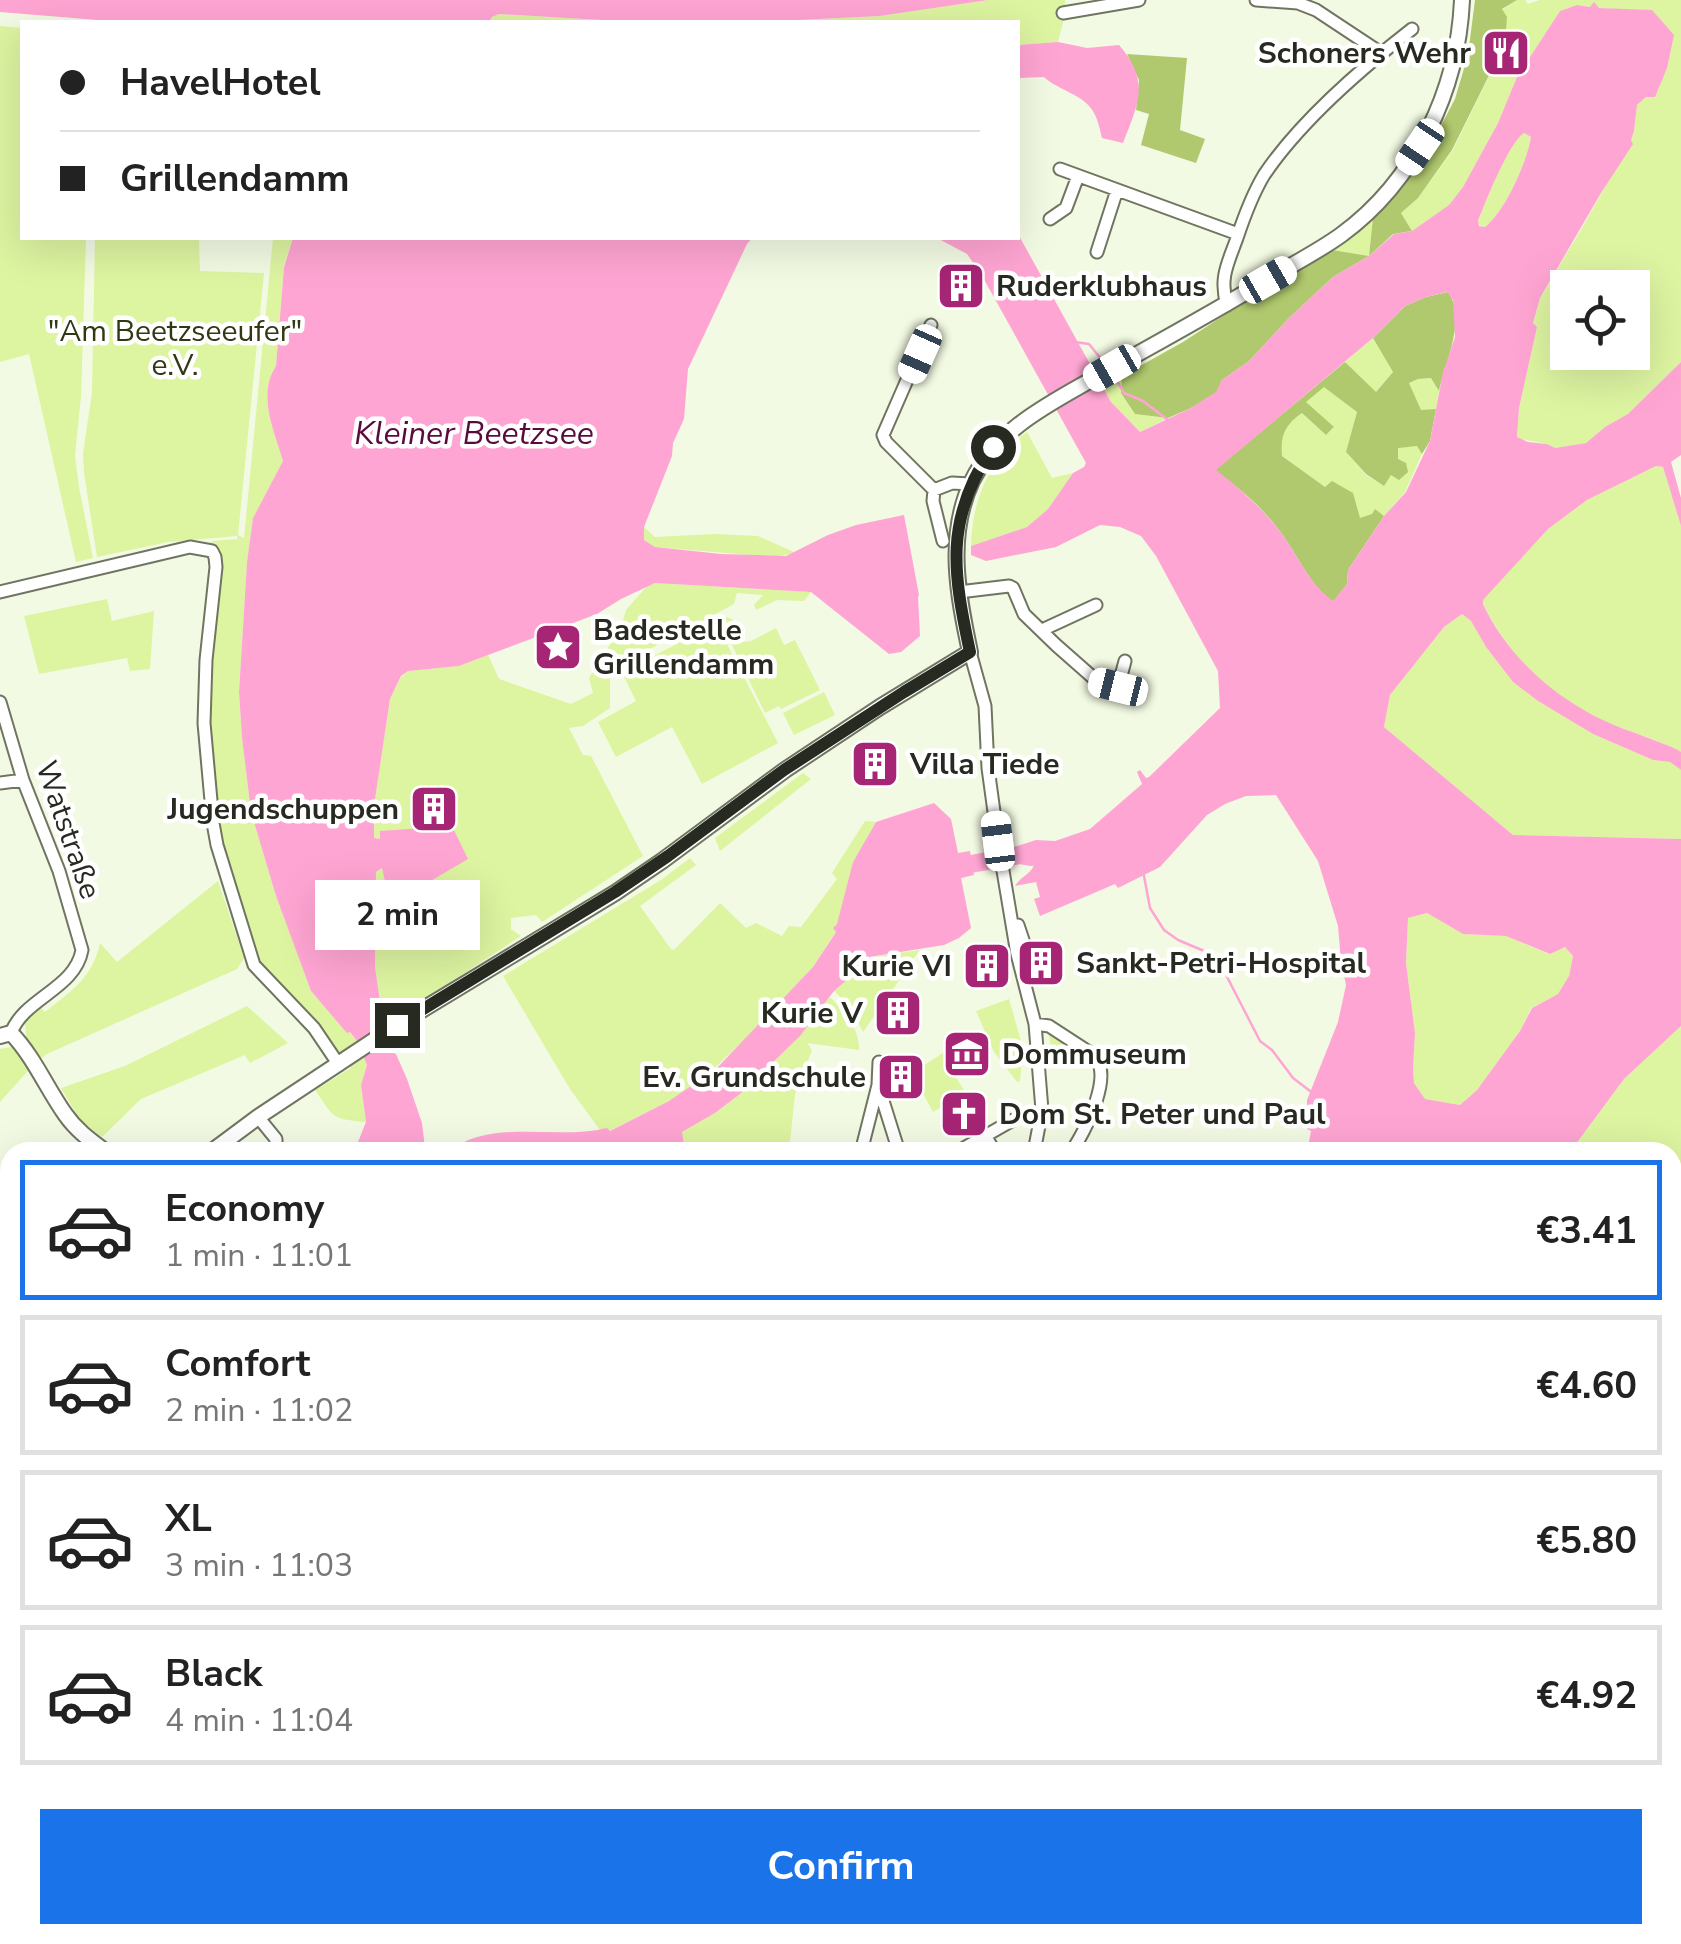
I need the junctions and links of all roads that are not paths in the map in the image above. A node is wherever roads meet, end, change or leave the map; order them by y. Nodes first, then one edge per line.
1 (1139, 0) edge
2 (1256, 0) edge
3 (1462, 0) edge
4 (1063, 14) dead end
5 (1412, 30) dead end
6 (1381, 53) junction
7 (1060, 169) dead end
8 (1078, 176) junction
9 (1117, 190) junction
10 (1050, 219) dead end
11 (1238, 234) junction
12 (1097, 252) dead end
13 (1227, 304) junction
14 (931, 325) dead end
15 (970, 484) junction
16 (934, 490) junction
17 (943, 542) dead end
18 (0, 592) edge
19 (959, 592) junction
20 (1096, 605) dead end
21 (1042, 630) junction
22 (970, 652) junction
23 (1125, 661) dead end
24 (0, 702) edge
25 (23, 780) junction
26 (0, 783) edge
27 (1035, 1024) junction
28 (6, 1034) edge
29 (343, 1062) junction
30 (879, 1062) dead end
31 (878, 1085) junction
32 (258, 1116) junction
33 (1014, 1120) dead end
34 (986, 1137) junction
35 (93, 1142) edge
36 (224, 1142) edge
37 (276, 1142) edge
38 (864, 1142) edge
39 (896, 1142) edge
40 (976, 1142) edge
41 (989, 1142) edge
42 (1037, 1142) edge
43 (1078, 1142) edge

1 - 4 street
2 - 6 street
3 - 13 main road
5 - 6 street
6 - 11 street
7 - 8 street
8 - 9 street
8 - 10 street
9 - 11 street
9 - 12 street
11 - 13 street
13 - 15 main road
14 - 16 street
15 - 16 street
15 - 19 main road
16 - 17 street
18 - 29 street
19 - 21 street
19 - 22 main road
20 - 21 street
21 - 23 street
22 - 27 street
22 - 29 main road
24 - 25 street, Watstraße
25 - 26 street
25 - 28 street, Watstraße
27 - 42 street
27 - 43 street
28 - 35 main road
29 - 32 main road
30 - 31 street
31 - 38 street
31 - 39 street
32 - 36 main road
32 - 37 street
33 - 34 street
34 - 40 street
34 - 41 street

